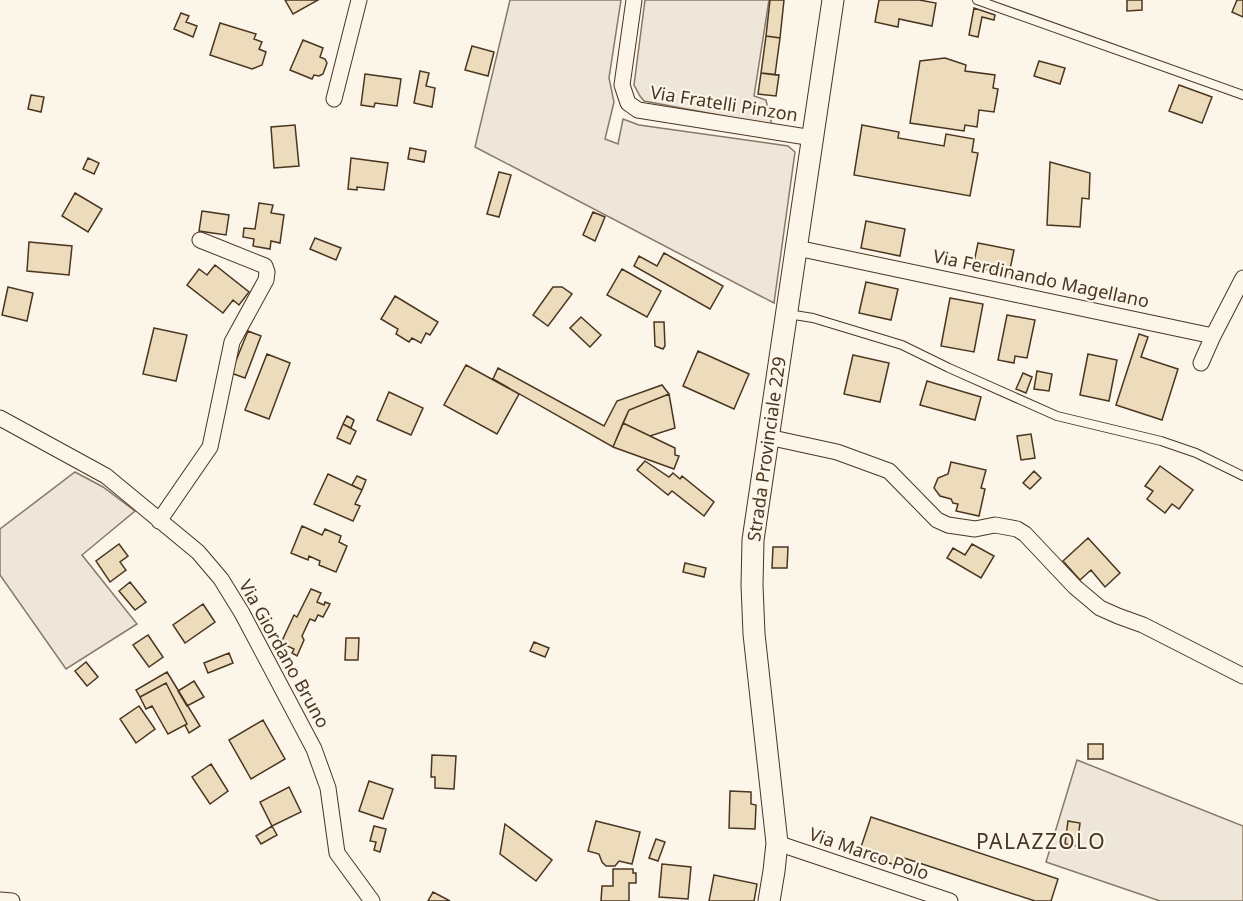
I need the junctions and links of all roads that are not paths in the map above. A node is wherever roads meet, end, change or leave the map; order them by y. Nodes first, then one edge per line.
1 (358, 0) edge
2 (634, 0) edge
3 (833, 0) edge
4 (977, 0) edge
5 (1243, 95) edge
6 (334, 99) dead end
7 (813, 138) junction
8 (200, 240) dead end
9 (797, 248) junction
10 (1243, 278) edge
11 (787, 314) junction
12 (1213, 336) junction
13 (1201, 363) dead end
14 (0, 418) edge
15 (768, 437) junction
16 (1243, 476) edge
17 (159, 521) junction
18 (1243, 676) edge
19 (777, 843) junction
20 (0, 900) edge
21 (12, 901) edge
22 (372, 901) edge
23 (769, 901) edge
24 (950, 901) edge

1 - 6 street
2 - 7 street, Via Fratelli Pinzon
3 - 7 street, Strada Provinciale 229
4 - 5 lane
7 - 9 street, Strada Provinciale 229
8 - 17 street
9 - 11 street, Strada Provinciale 229
9 - 12 street, Via Ferdinando Magellano
10 - 12 street
11 - 15 street, Strada Provinciale 229
11 - 16 lane
12 - 13 street
14 - 17 street, Via Giordano Bruno
15 - 18 street
15 - 19 street, Strada Provinciale 229
17 - 22 street, Via Giordano Bruno
19 - 23 street, Strada Provinciale 229
19 - 24 street, Via Marco Polo
20 - 21 street

